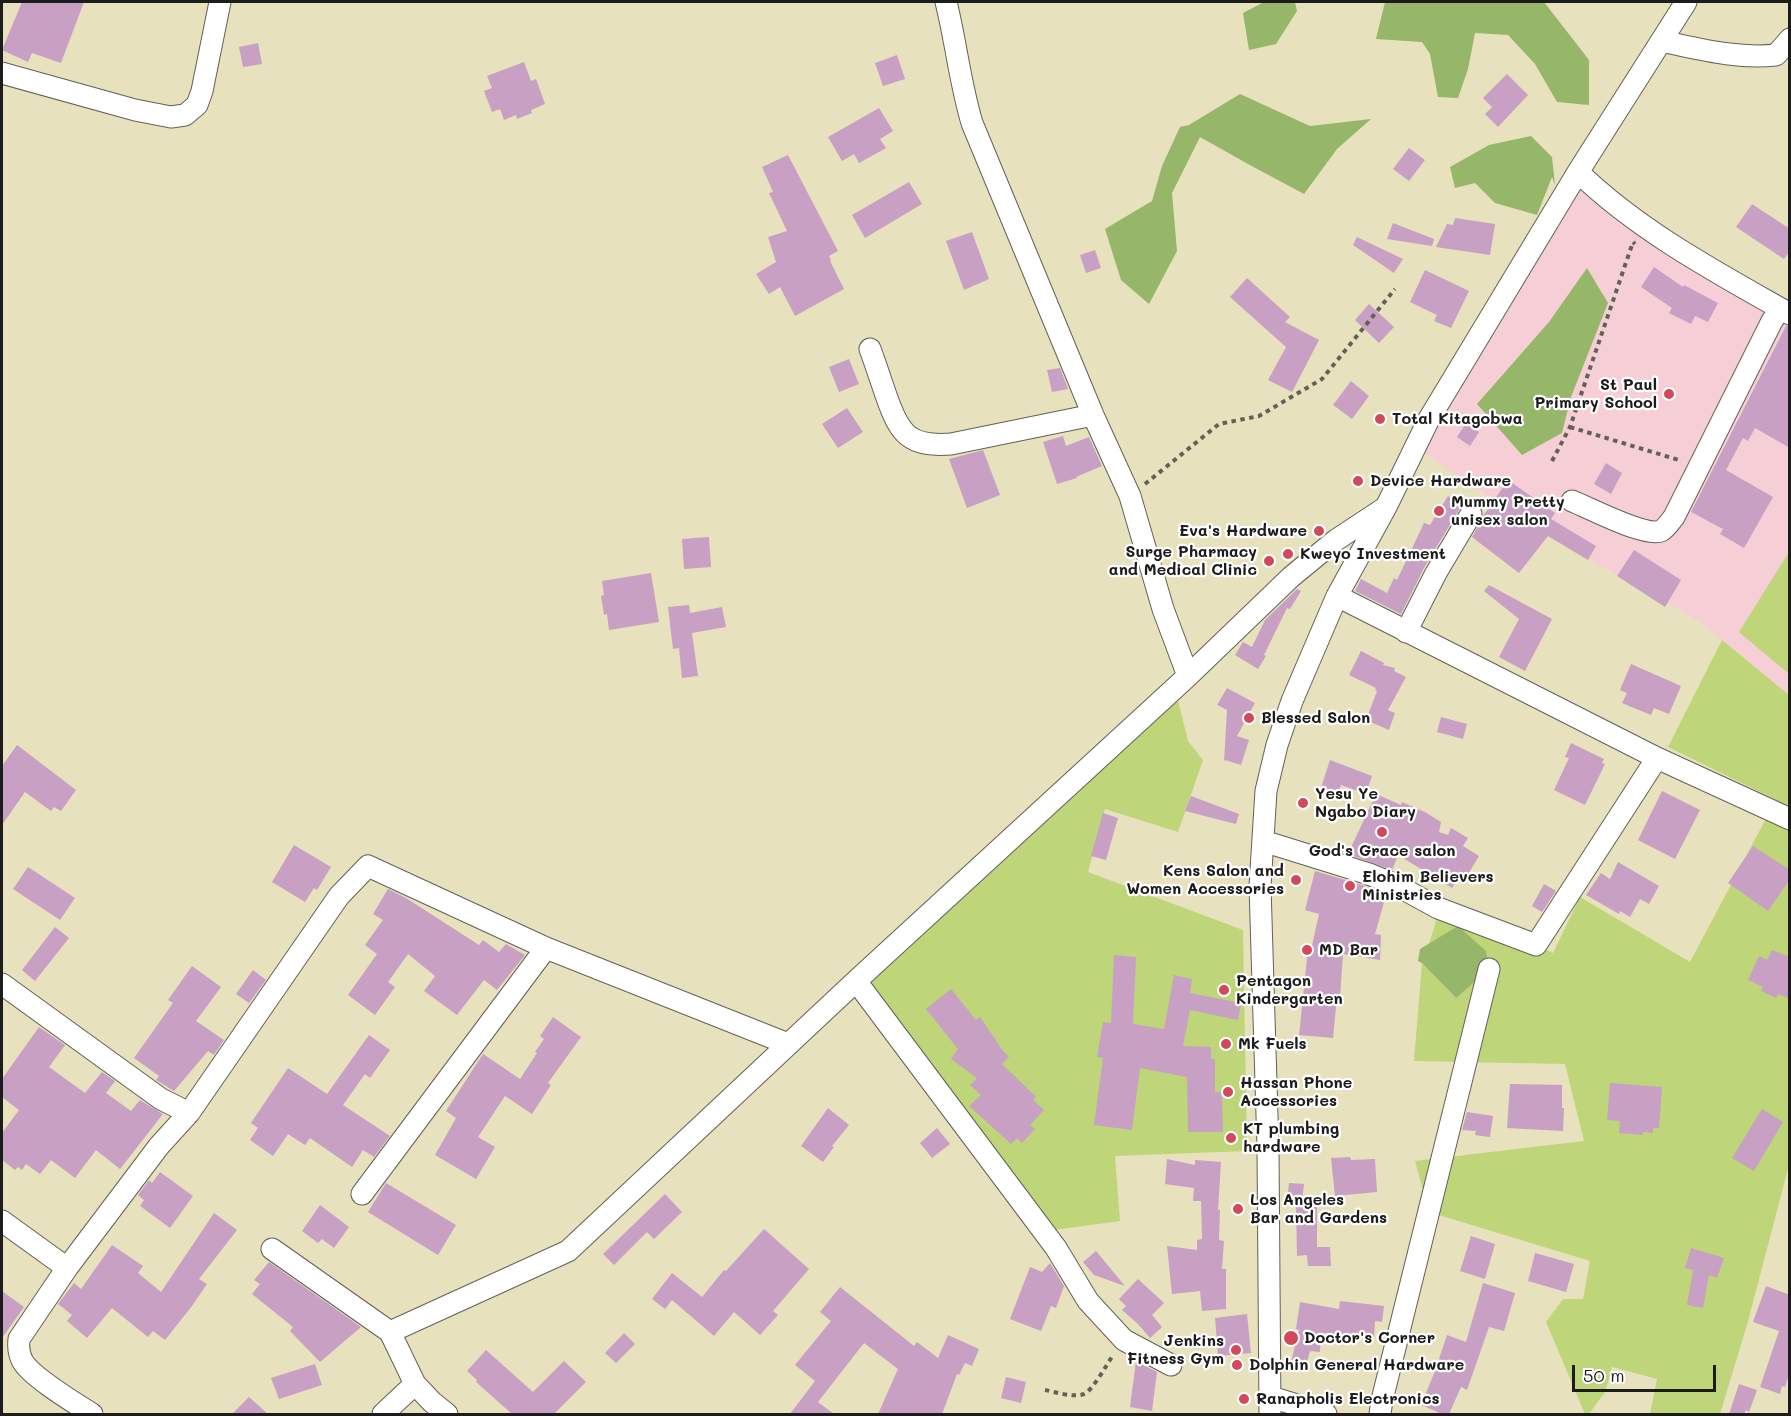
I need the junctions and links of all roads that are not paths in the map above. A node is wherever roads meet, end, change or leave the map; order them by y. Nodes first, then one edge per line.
1 (220, 2) edge
2 (946, 2) edge
3 (1686, 2) edge
4 (1790, 39) edge
5 (1661, 41) junction
6 (2, 74) edge
7 (1578, 172) junction
8 (1785, 312) edge
9 (870, 349) dead end
10 (1093, 415) junction
11 (1572, 501) dead end
12 (1386, 507) junction
13 (1472, 514) dead end
14 (1337, 596) junction
15 (1406, 632) junction
16 (1188, 676) junction
17 (1657, 759) junction
18 (1790, 819) edge
19 (1263, 841) junction
20 (546, 948) junction
21 (1489, 969) dead end
22 (856, 981) junction
23 (2, 984) edge
24 (788, 1044) junction
25 (189, 1113) junction
26 (362, 1194) dead end
27 (2, 1221) edge
28 (272, 1249) dead end
29 (67, 1268) junction
30 (390, 1332) junction
31 (1171, 1365) dead end
32 (416, 1384) junction
33 (1271, 1406) edge
34 (92, 1414) edge
35 (383, 1414) edge
36 (447, 1414) edge
37 (1326, 1414) edge
38 (1380, 1414) edge

1 - 6 street
2 - 10 street
3 - 5 street
4 - 5 street
5 - 7 street
7 - 8 street
7 - 12 street
8 - 11 street
9 - 10 street
10 - 16 street
12 - 14 street
12 - 16 street
13 - 15 street
14 - 15 street
14 - 19 street
15 - 17 street
16 - 22 street
17 - 18 street
17 - 19 street
19 - 33 street
20 - 24 street
20 - 25 street
20 - 26 street
21 - 38 street
22 - 24 street
22 - 31 street
23 - 25 street
24 - 30 street
25 - 29 street
27 - 29 street
28 - 30 street
29 - 34 street
30 - 32 street
32 - 35 street
32 - 36 street
33 - 37 street

